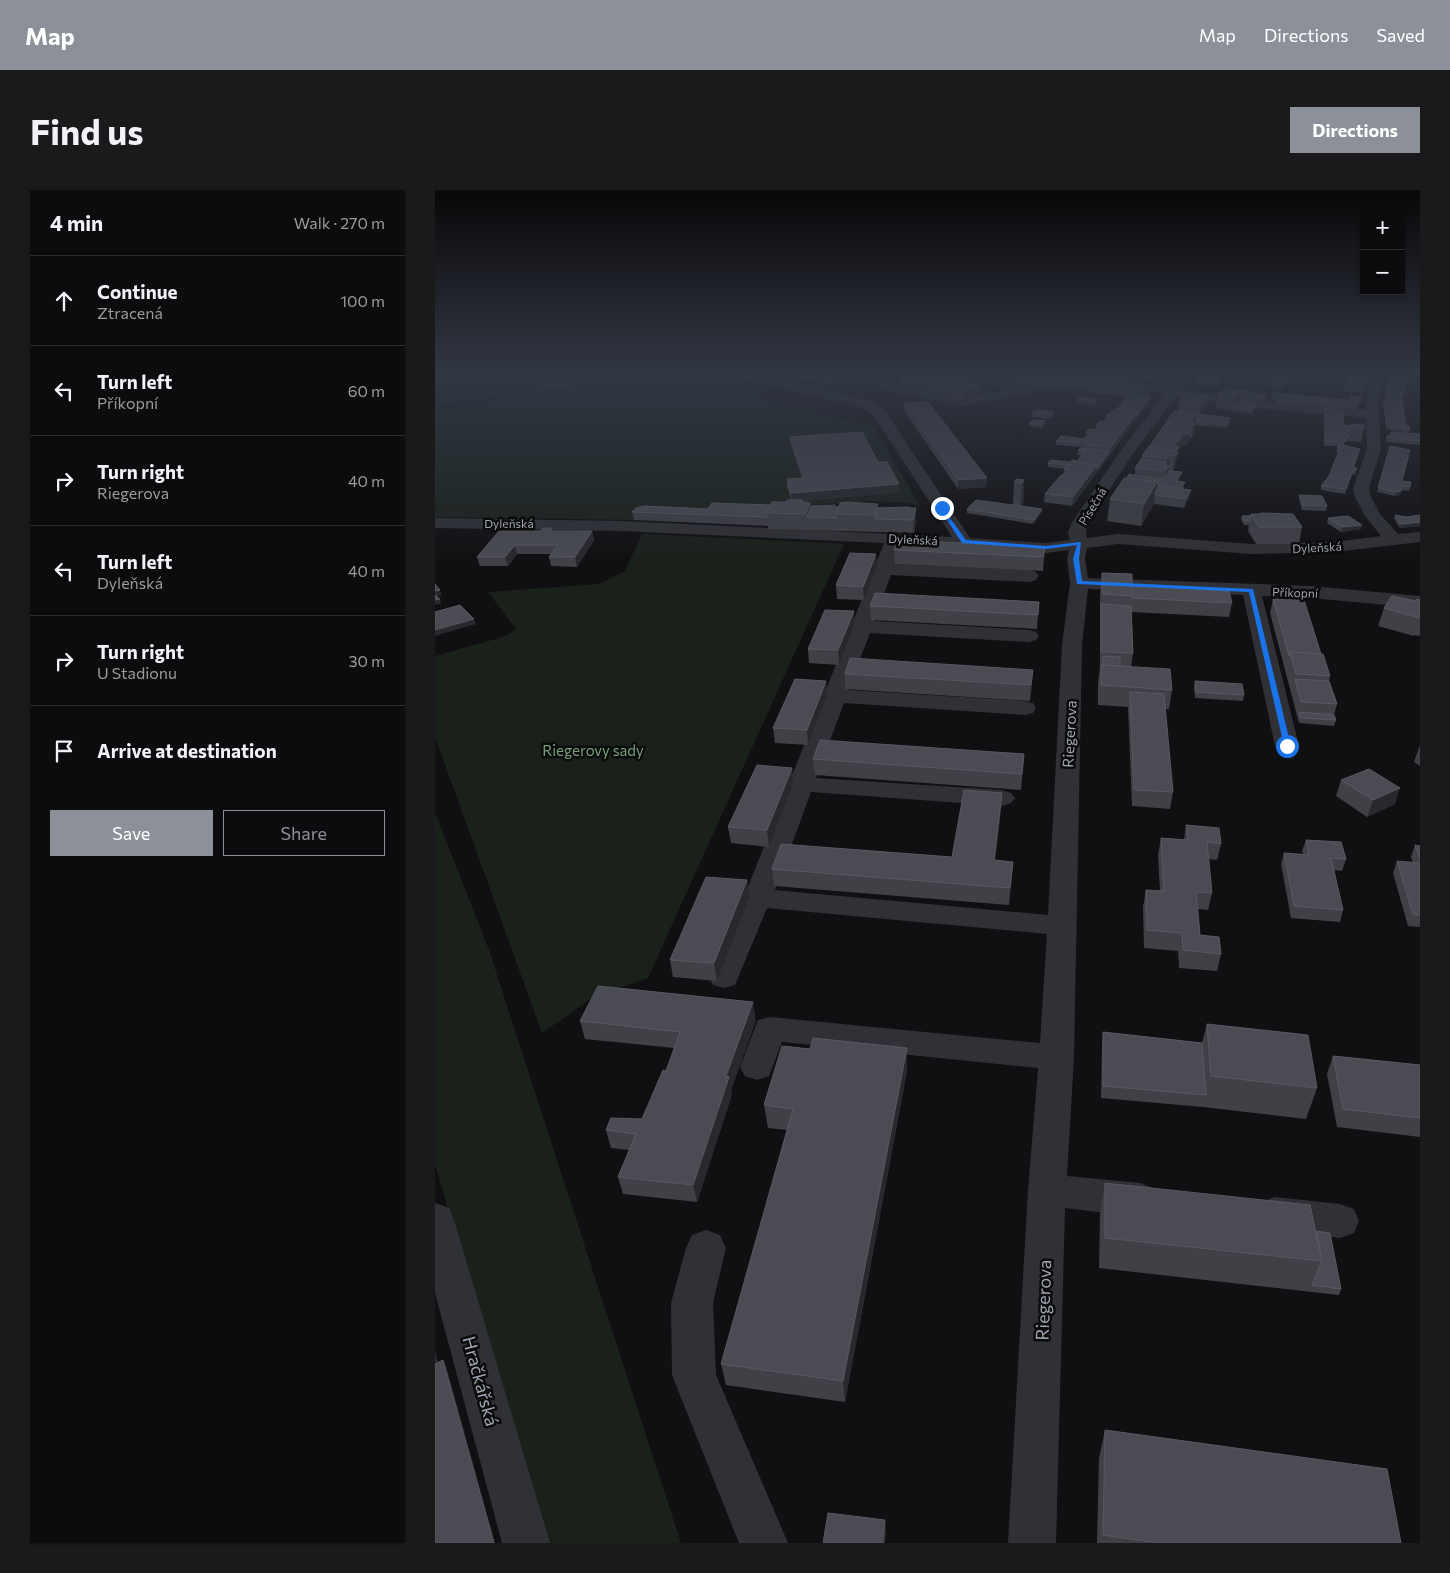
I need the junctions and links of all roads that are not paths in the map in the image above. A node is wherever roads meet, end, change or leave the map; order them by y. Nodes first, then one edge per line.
1 (896, 438) edge
2 (1139, 438) edge
3 (1377, 438) edge
4 (435, 523) edge
5 (1420, 537) edge
6 (893, 538) junction
7 (1394, 541) junction
8 (964, 542) junction
9 (1080, 543) junction
10 (884, 569) junction
11 (1030, 576) edge
12 (1079, 583) junction
13 (1251, 590) junction
14 (1420, 602) edge
15 (861, 626) junction
16 (1029, 636) edge
17 (834, 696) junction
18 (1025, 708) dead end
19 (1287, 746) dead end
20 (801, 784) junction
21 (1002, 798) edge
22 (757, 898) junction
23 (1062, 926) junction
24 (725, 977) dead end
25 (1057, 1057) junction
26 (757, 1067) dead end
27 (1047, 1190) junction
28 (1174, 1203) edge
29 (1243, 1210) edge
30 (435, 1220) edge
31 (1341, 1221) dead end
32 (706, 1248) dead end
33 (526, 1543) edge
34 (764, 1543) edge
35 (1032, 1543) edge

1 - 8 street
2 - 9 street, Písečná
3 - 7 street
4 - 6 street, Dyleňská
5 - 7 street, Dyleňská
6 - 8 street, Dyleňská
6 - 10 street
7 - 9 street, Dyleňská
8 - 9 street, Dyleňská
9 - 12 street, Riegerova
10 - 11 street
10 - 15 street
12 - 13 street, Příkopní
12 - 23 street, Riegerova
13 - 14 street, Příkopní
13 - 19 street
15 - 16 street
15 - 17 street
17 - 18 street
17 - 20 street
20 - 21 street
20 - 22 street
22 - 23 street
22 - 24 street
23 - 25 street, Riegerova
25 - 26 street
25 - 27 street, Riegerova
27 - 28 street
27 - 35 street, Riegerova
29 - 31 street
30 - 33 street, Hračkářská
32 - 34 street

